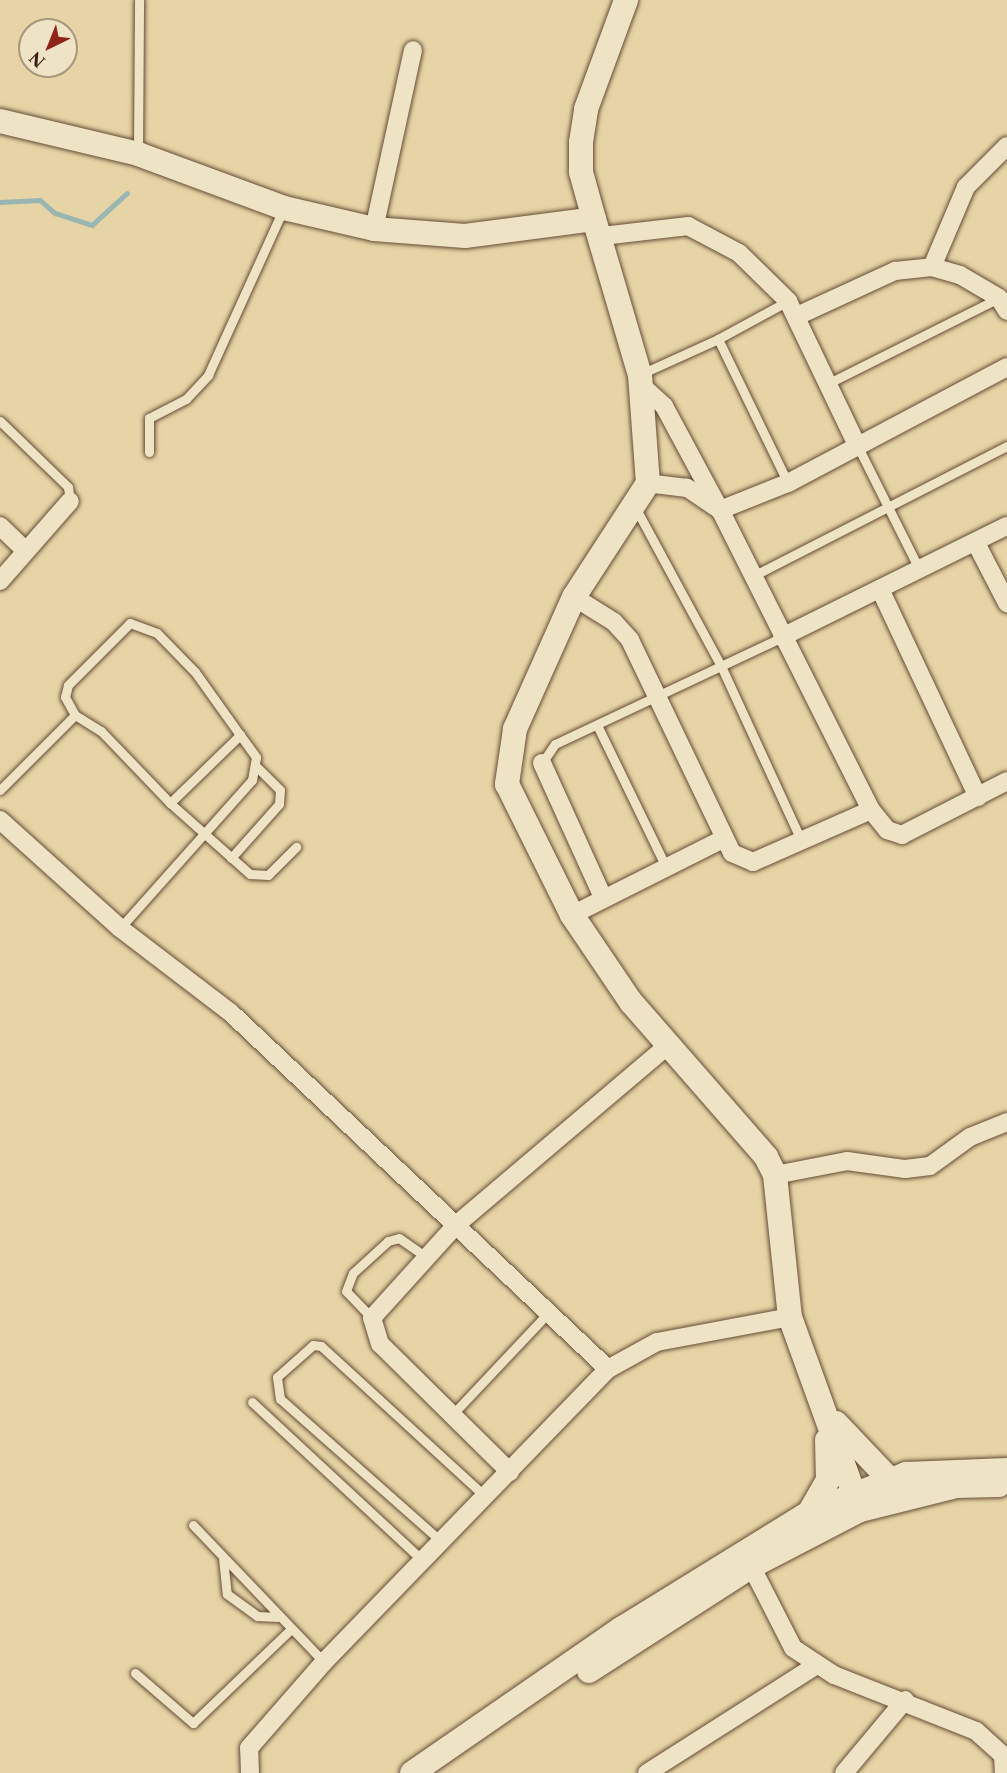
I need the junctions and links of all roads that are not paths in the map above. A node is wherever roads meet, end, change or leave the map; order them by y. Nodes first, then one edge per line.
1 (139, 0) edge
2 (626, 0) edge
3 (413, 50) dead end
4 (0, 121) edge
5 (1007, 146) edge
6 (138, 154) junction
7 (284, 208) junction
8 (598, 228) junction
9 (374, 229) junction
10 (932, 267) junction
11 (1003, 304) edge
12 (792, 308) junction
13 (718, 339) junction
14 (1007, 367) edge
15 (641, 380) junction
16 (828, 384) junction
17 (0, 421) edge
18 (857, 446) junction
19 (1007, 446) edge
20 (149, 452) dead end
21 (648, 483) junction
22 (788, 483) junction
23 (69, 501) joint
24 (888, 505) junction
25 (635, 507) junction
26 (720, 510) junction
27 (0, 526) edge
28 (1007, 526) edge
29 (976, 543) junction
30 (26, 551) junction
31 (920, 571) junction
32 (751, 576) junction
33 (0, 581) edge
34 (880, 589) junction
35 (574, 597) junction
36 (1007, 603) edge
37 (783, 637) junction
38 (721, 666) junction
39 (657, 695) junction
40 (75, 715) junction
41 (597, 725) junction
42 (240, 735) junction
43 (542, 763) joint
44 (258, 768) junction
45 (1007, 781) edge
46 (0, 790) edge
47 (978, 797) junction
48 (170, 803) junction
49 (871, 810) junction
50 (0, 820) edge
51 (203, 834) junction
52 (723, 839) junction
53 (802, 842) junction
54 (296, 847) dead end
55 (231, 858) junction
56 (665, 864) junction
57 (602, 895) junction
58 (572, 915) junction
59 (120, 927) junction
60 (666, 1047) junction
61 (1007, 1122) edge
62 (775, 1175) junction
63 (456, 1225) junction
64 (425, 1256) junction
65 (548, 1313) junction
66 (790, 1317) junction
67 (372, 1318) junction
68 (608, 1369) junction
69 (818, 1396) junction
70 (252, 1402) dead end
71 (452, 1416) junction
72 (827, 1427) junction
73 (1007, 1470) edge
74 (510, 1472) junction
75 (890, 1480) junction
76 (1007, 1485) edge
77 (486, 1497) junction
78 (857, 1501) junction
79 (809, 1513) junction
80 (193, 1526) dead end
81 (443, 1543) junction
82 (223, 1558) junction
83 (748, 1559) junction
84 (425, 1563) junction
85 (278, 1617) junction
86 (290, 1630) junction
87 (324, 1662) junction
88 (815, 1666) junction
89 (135, 1673) dead end
90 (904, 1700) junction
91 (250, 1773) edge
92 (412, 1773) edge
93 (434, 1773) edge
94 (647, 1773) edge
95 (844, 1773) edge
96 (1004, 1773) edge

1 - 6 lane
2 - 8 main road
3 - 9 street
4 - 6 main road
5 - 10 street
6 - 7 main road
7 - 9 main road
7 - 20 lane
8 - 9 main road
8 - 12 street
8 - 15 main road
10 - 11 street
10 - 12 street
11 - 16 lane
12 - 13 lane
12 - 16 street
13 - 15 lane
13 - 22 lane
14 - 18 street
15 - 21 main road
15 - 26 street
16 - 18 street
17 - 23 lane
18 - 22 street
18 - 24 lane
19 - 24 lane
21 - 25 main road
21 - 26 street
22 - 26 street
23 - 30 street
24 - 31 lane
24 - 32 lane
25 - 35 main road
25 - 38 lane
26 - 32 street
27 - 30 street
28 - 29 street
29 - 31 street
29 - 36 street
30 - 33 street
31 - 34 street
32 - 37 street
34 - 37 street
34 - 47 street
35 - 39 street
35 - 58 main road
37 - 38 lane
37 - 49 street
38 - 39 lane
38 - 53 lane
39 - 41 lane
39 - 52 street
40 - 42 lane
40 - 46 lane
40 - 48 lane
41 - 43 lane
41 - 56 lane
42 - 44 lane
42 - 48 lane
43 - 57 street
44 - 51 lane
44 - 55 lane
45 - 47 street
47 - 49 street
48 - 51 lane
49 - 53 street
50 - 59 street
51 - 55 lane
51 - 59 lane
52 - 53 street
52 - 56 street
54 - 55 lane
56 - 57 street
57 - 58 street
58 - 60 main road
59 - 63 street
60 - 62 main road
60 - 63 street
61 - 62 street
62 - 66 main road
63 - 64 street
63 - 65 street
64 - 67 street
64 - 67 lane
65 - 68 street
65 - 71 lane
66 - 68 street
66 - 69 main road
67 - 71 street
68 - 74 street
69 - 72 main road
69 - 75 main road
70 - 84 lane
71 - 74 street
72 - 78 main road
72 - 79 main road
73 - 75 main road
74 - 77 street
75 - 78 main road
76 - 78 main road
77 - 81 street
77 - 81 lane
78 - 79 main road
78 - 83 main road
79 - 83 main road
80 - 82 lane
81 - 84 street
82 - 85 lane
82 - 85 lane
83 - 88 street
83 - 92 main road
83 - 93 main road
84 - 87 street
85 - 86 lane
86 - 87 lane
86 - 89 lane
87 - 91 street
88 - 90 street
88 - 94 street
90 - 95 street
90 - 96 street

